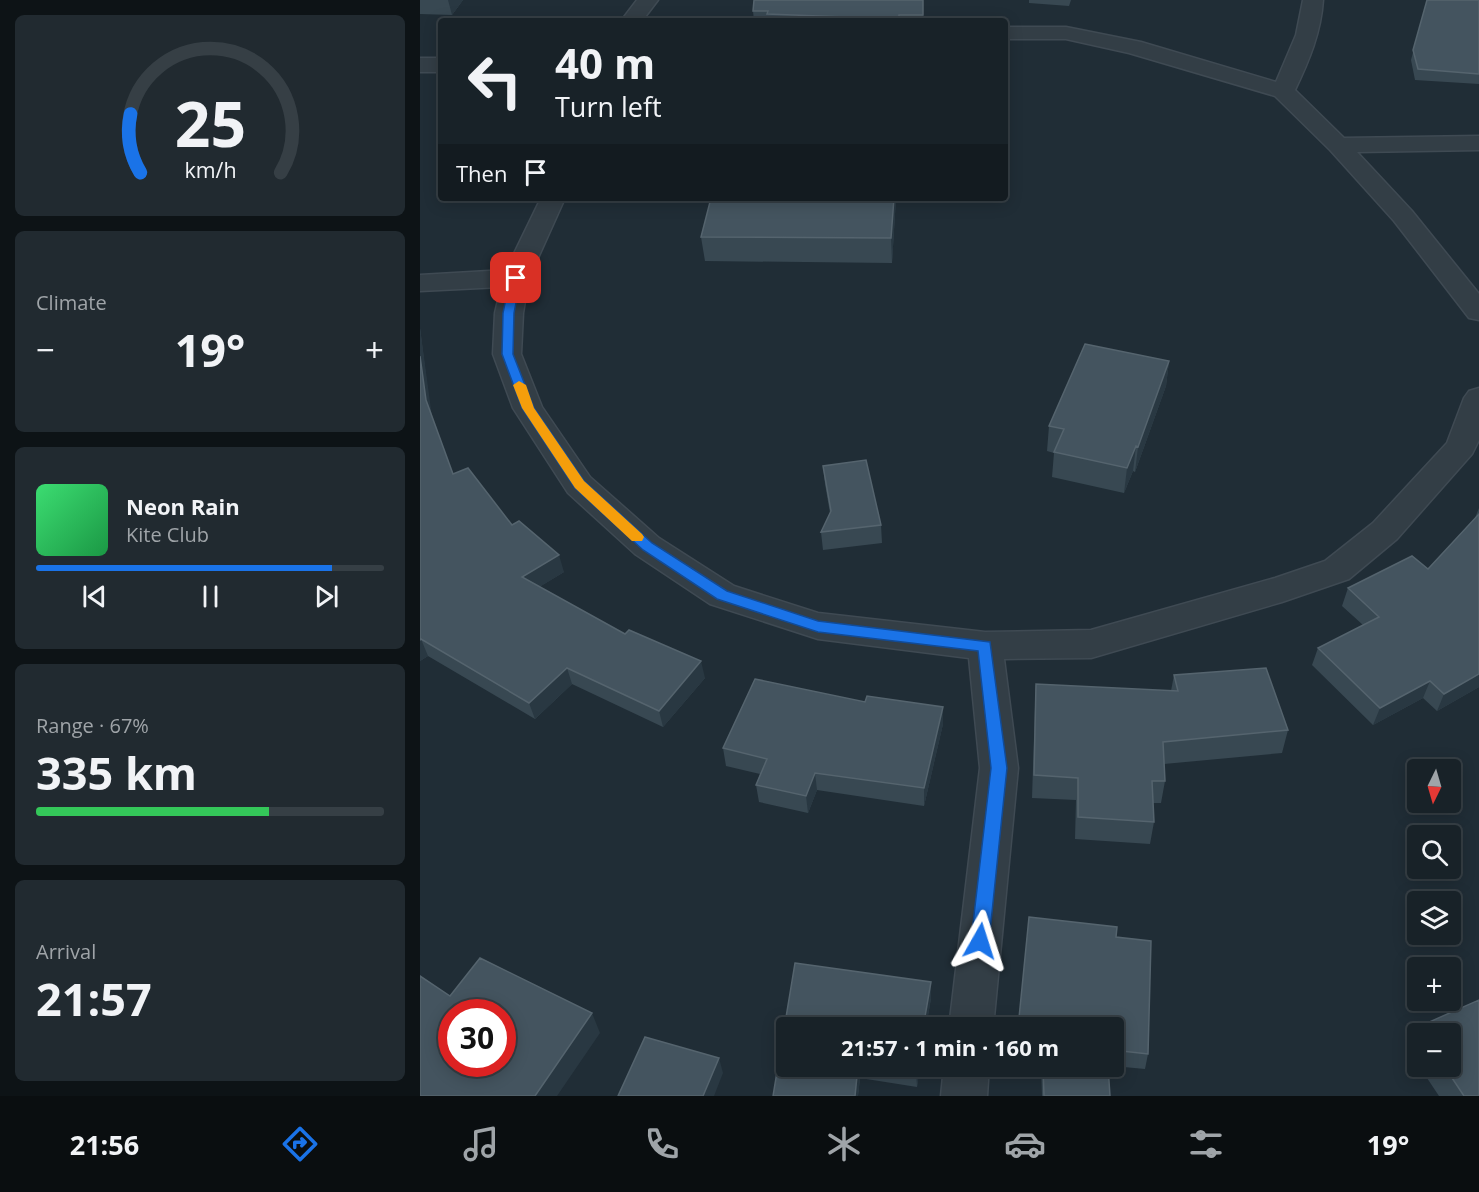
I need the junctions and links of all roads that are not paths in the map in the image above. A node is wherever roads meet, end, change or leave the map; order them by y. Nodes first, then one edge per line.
1 (648, 0) edge
2 (1313, 0) edge
3 (633, 18) edge
4 (1008, 33) edge
5 (420, 65) edge
6 (438, 65) edge
7 (1283, 91) junction
8 (1479, 143) edge
9 (1338, 145) junction
10 (552, 201) edge
11 (516, 278) junction
12 (420, 282) edge
13 (1479, 312) edge
14 (1479, 398) edge
15 (985, 646) junction
16 (972, 1017) edge
17 (966, 1077) edge
18 (964, 1096) edge

1 - 3 street
2 - 7 street
4 - 7 street
5 - 6 street
7 - 9 street
8 - 9 street
9 - 13 street
10 - 11 street
11 - 12 street
11 - 15 street
14 - 15 street
15 - 16 street
17 - 18 street

